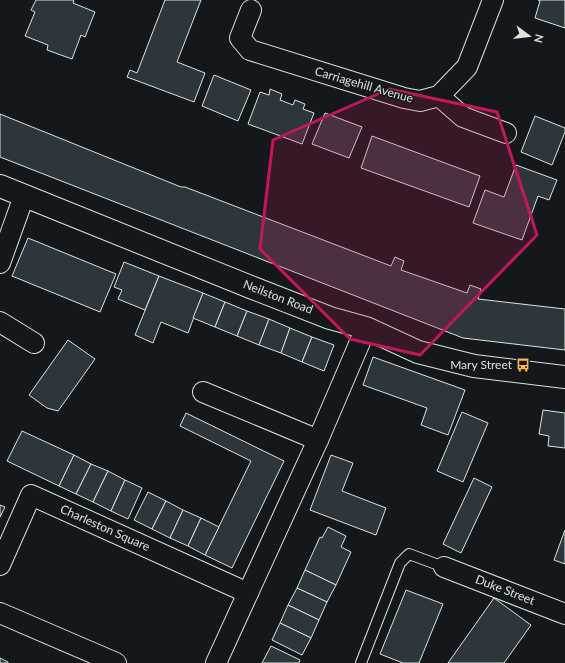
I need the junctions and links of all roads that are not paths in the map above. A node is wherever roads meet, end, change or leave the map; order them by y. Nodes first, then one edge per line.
1 (493, 0) edge
2 (251, 10) dead end
3 (440, 96) junction
4 (506, 133) dead end
5 (0, 186) edge
6 (24, 196) junction
7 (0, 263) edge
8 (1, 325) edge
9 (366, 328) junction
10 (34, 343) dead end
11 (565, 377) edge
12 (203, 392) dead end
13 (318, 440) junction
14 (0, 565) edge
15 (444, 567) joint
16 (248, 593) junction
17 (0, 613) edge
18 (565, 614) edge
19 (116, 663) edge
20 (216, 663) edge
21 (361, 663) edge

1 - 3 street
2 - 3 street, Carriagehill Avenue
3 - 4 street
5 - 6 main road, Neilston Road
6 - 7 street
6 - 9 main road, Neilston Road
8 - 10 street
9 - 11 main road, Neilston Road
9 - 13 street
12 - 13 street
13 - 16 street
14 - 16 street, Charleston Square
15 - 18 street, Duke Street
15 - 21 lane
16 - 20 street
17 - 19 street

